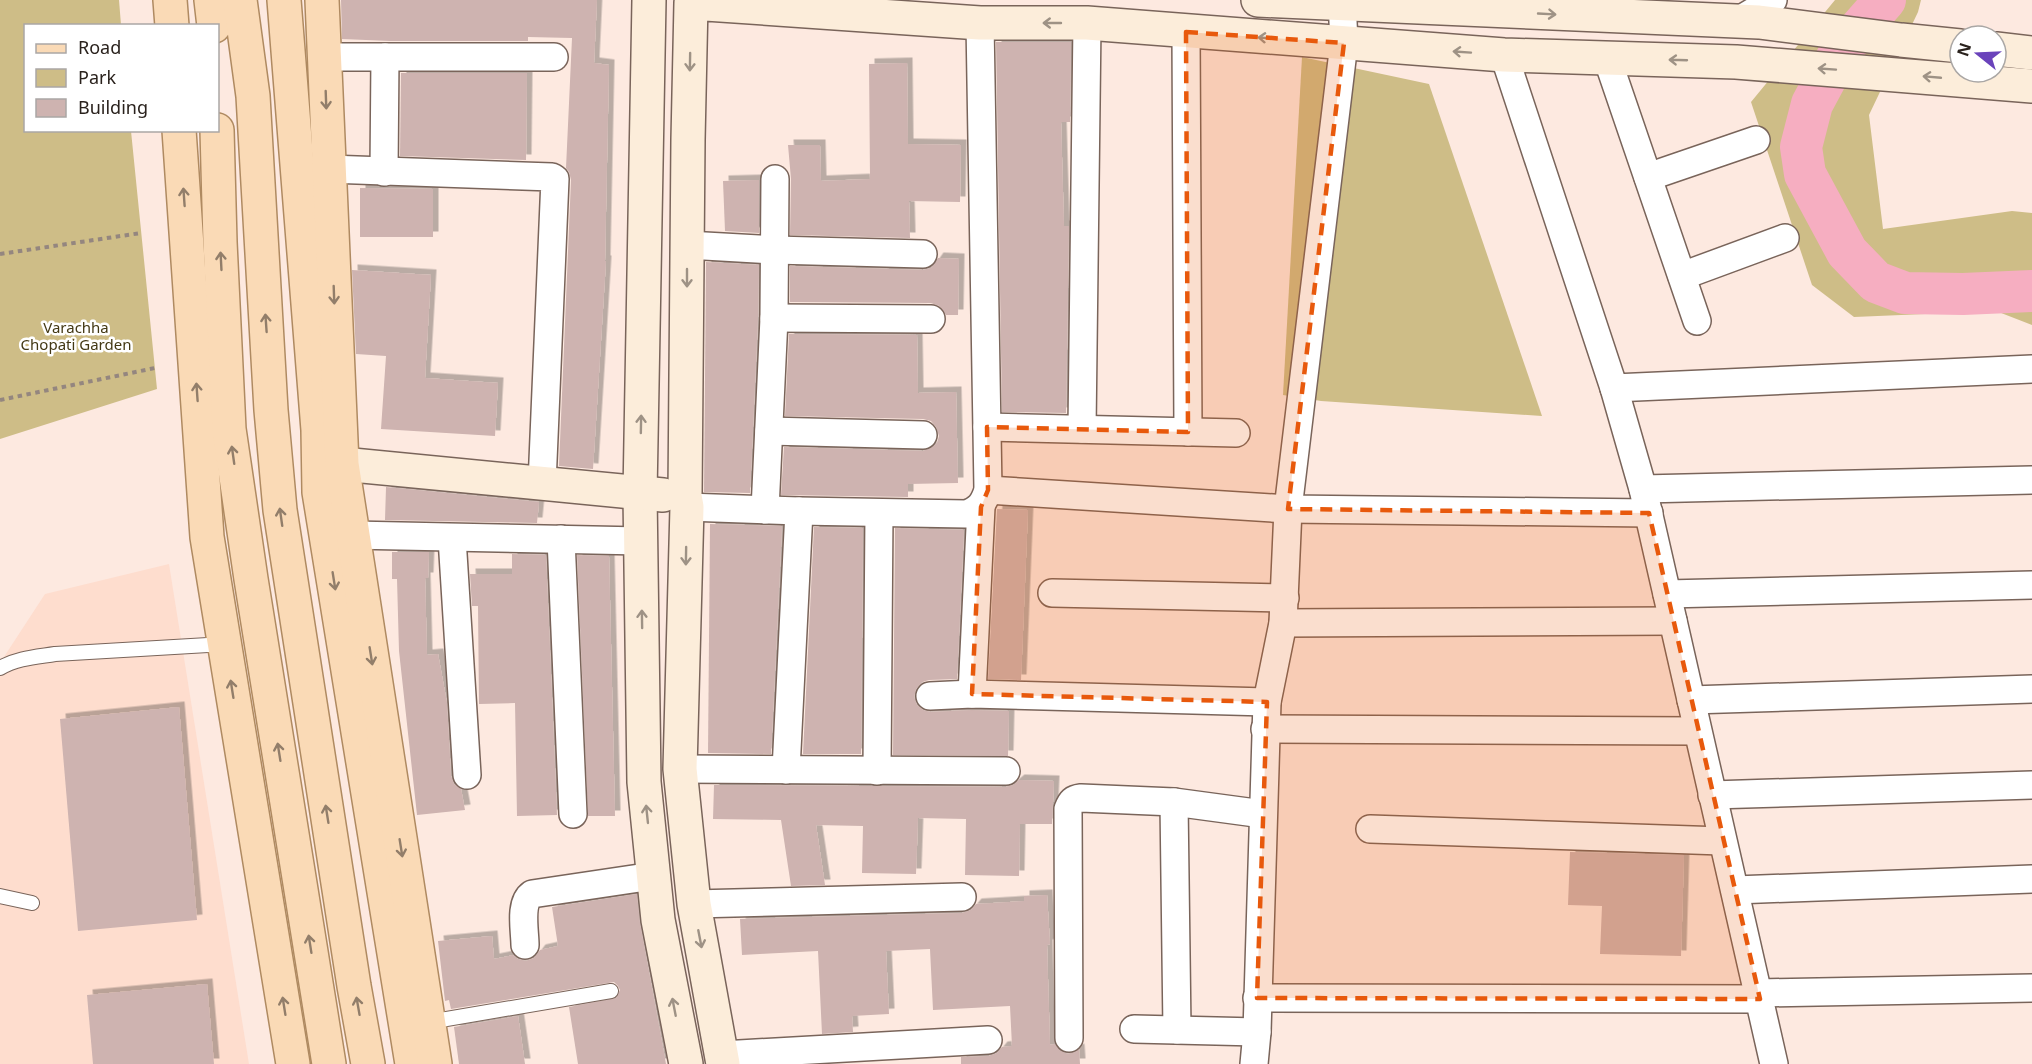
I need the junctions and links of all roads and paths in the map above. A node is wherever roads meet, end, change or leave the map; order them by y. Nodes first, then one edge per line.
1 (170, 0) edge
2 (211, 0) edge
3 (240, 0) edge
4 (263, 0) edge
5 (284, 0) edge
6 (322, 0) edge
7 (649, 0) edge
8 (657, 0) edge
9 (1258, 0) edge
10 (693, 2) edge
11 (1342, 2) edge
12 (1506, 6) edge
13 (1609, 8) edge
14 (1739, 13) edge
15 (980, 23) junction
16 (172, 24) edge
17 (214, 24) edge
18 (1087, 24) junction
19 (1186, 32) junction
20 (1344, 43) junction
21 (1948, 45) edge
22 (2008, 50) edge
23 (2032, 53) edge
24 (1504, 55) junction
25 (325, 57) junction
26 (385, 57) junction
27 (554, 57) dead end
28 (1607, 58) junction
29 (2032, 86) edge
30 (179, 132) edge
31 (217, 132) edge
32 (1756, 140) dead end
33 (329, 169) junction
34 (384, 172) junction
35 (1647, 177) junction
36 (775, 179) dead end
37 (141, 233) dead end
38 (1785, 238) dead end
39 (687, 244) junction
40 (775, 250) junction
41 (0, 254) edge
42 (923, 254) dead end
43 (1682, 276) junction
44 (774, 318) junction
45 (931, 319) dead end
46 (1697, 321) dead end
47 (155, 368) dead end
48 (2032, 369) edge
49 (1614, 388) junction
50 (0, 399) edge
51 (987, 427) junction
52 (1082, 429) junction
53 (769, 431) junction
54 (1188, 432) junction
55 (1236, 433) dead end
56 (924, 435) dead end
57 (342, 464) junction
58 (2032, 480) edge
59 (542, 484) junction
60 (640, 494) junction
61 (984, 499) junction
62 (686, 501) junction
63 (1646, 501) junction
64 (1288, 509) junction
65 (765, 510) junction
66 (799, 512) junction
67 (879, 513) junction
68 (352, 535) junction
69 (453, 537) junction
70 (561, 539) junction
71 (641, 541) junction
72 (2032, 585) edge
73 (1052, 592) dead end
74 (1667, 594) junction
75 (1284, 610) junction
76 (1673, 621) junction
77 (225, 644) junction
78 (0, 668) edge
79 (2032, 689) edge
80 (972, 694) junction
81 (930, 696) dead end
82 (1691, 700) junction
83 (1267, 702) junction
84 (1265, 729) junction
85 (1697, 731) junction
86 (680, 769) junction
87 (786, 770) junction
88 (877, 771) junction
89 (1006, 771) dead end
90 (467, 775) dead end
91 (2032, 784) edge
92 (1712, 795) junction
93 (1174, 802) junction
94 (573, 814) dead end
95 (1263, 814) junction
96 (1370, 829) dead end
97 (1722, 841) junction
98 (653, 876) junction
99 (2032, 879) edge
100 (1735, 890) junction
101 (0, 896) edge
102 (962, 897) dead end
103 (32, 903) dead end
104 (694, 904) junction
105 (525, 945) dead end
106 (2032, 988) edge
107 (611, 991) dead end
108 (1759, 996) junction
109 (1257, 998) junction
110 (429, 1022) junction
111 (1134, 1029) dead end
112 (1177, 1030) junction
113 (1257, 1032) junction
114 (1069, 1038) dead end
115 (988, 1040) dead end
116 (723, 1059) edge
117 (293, 1064) edge
118 (329, 1064) edge
119 (368, 1064) edge
120 (392, 1064) edge
121 (412, 1064) edge
122 (435, 1064) edge
123 (686, 1064) edge
124 (1254, 1064) edge
125 (1774, 1064) edge

1 - 16 main road
2 - 17 main road
119 -> 3 main road
4 - 120 main road
5 -> 121 main road
6 - 25 main road
60 -> 7 street
8 - 10 street
9 - 11 street
10 - 15 street
10 -> 39 street
11 - 12 street
11 - 20 street
12 -> 13 street
13 - 14 street
14 - 21 street
18 -> 15 street
15 - 51 street
18 - 19 street
18 - 52 street
20 -> 19 street
19 - 54 street
24 -> 20 street
20 - 64 street
22 - 23 street
24 - 28 street
24 - 49 street
25 - 26 street
25 -> 33 main road
26 - 27 street
26 - 34 street
29 -> 28 street
28 - 35 street
77 -> 30 main road
118 -> 31 main road
32 - 35 street
33 - 34 street
33 -> 57 main road
34 - 59 street
35 - 43 street
36 - 40 street
37 - 41 path
38 - 43 street
39 - 40 street
39 -> 62 street
40 - 42 street
40 - 44 street
43 - 46 street
44 - 45 street
44 - 53 street
47 - 50 path
48 - 49 street
49 - 63 street
51 - 52 street
51 - 61 street
52 - 54 street
53 - 56 street
53 - 65 street
54 - 55 street
57 - 59 street
57 - 68 main road
58 - 63 street
59 - 60 street
60 - 62 street
60 - 71 street
61 - 64 street
61 - 67 street
61 - 80 street
62 - 65 street
62 -> 86 street
63 - 64 street
63 - 74 street
64 - 75 street
65 - 66 street
66 - 67 street
66 - 87 street
67 - 88 street
68 - 69 street
68 -> 110 main road
69 - 70 street
69 - 90 street
70 - 71 street
70 - 94 street
98 -> 71 street
72 - 74 street
73 - 75 street
74 - 76 street
75 - 76 street
75 - 83 street
76 - 82 street
77 - 78 lane
117 -> 77 main road
79 - 82 street
80 - 81 street
80 - 83 street
82 - 85 street
83 - 84 street
84 - 85 street
84 - 95 street
85 - 92 street
86 - 87 street
86 - 104 street
87 - 88 street
88 - 89 street
91 - 92 street
92 - 97 street
93 - 95 street
93 - 112 street
93 - 114 street
95 - 109 street
96 - 97 street
97 - 100 street
98 - 105 street
123 -> 98 street
99 - 100 street
100 - 108 street
101 - 103 lane
102 - 104 street
104 -> 116 street
106 - 108 street
107 - 110 lane
108 - 109 street
108 - 125 street
109 - 113 street
110 - 122 main road
111 - 112 street
112 - 113 street
113 - 124 street
115 - 116 street

